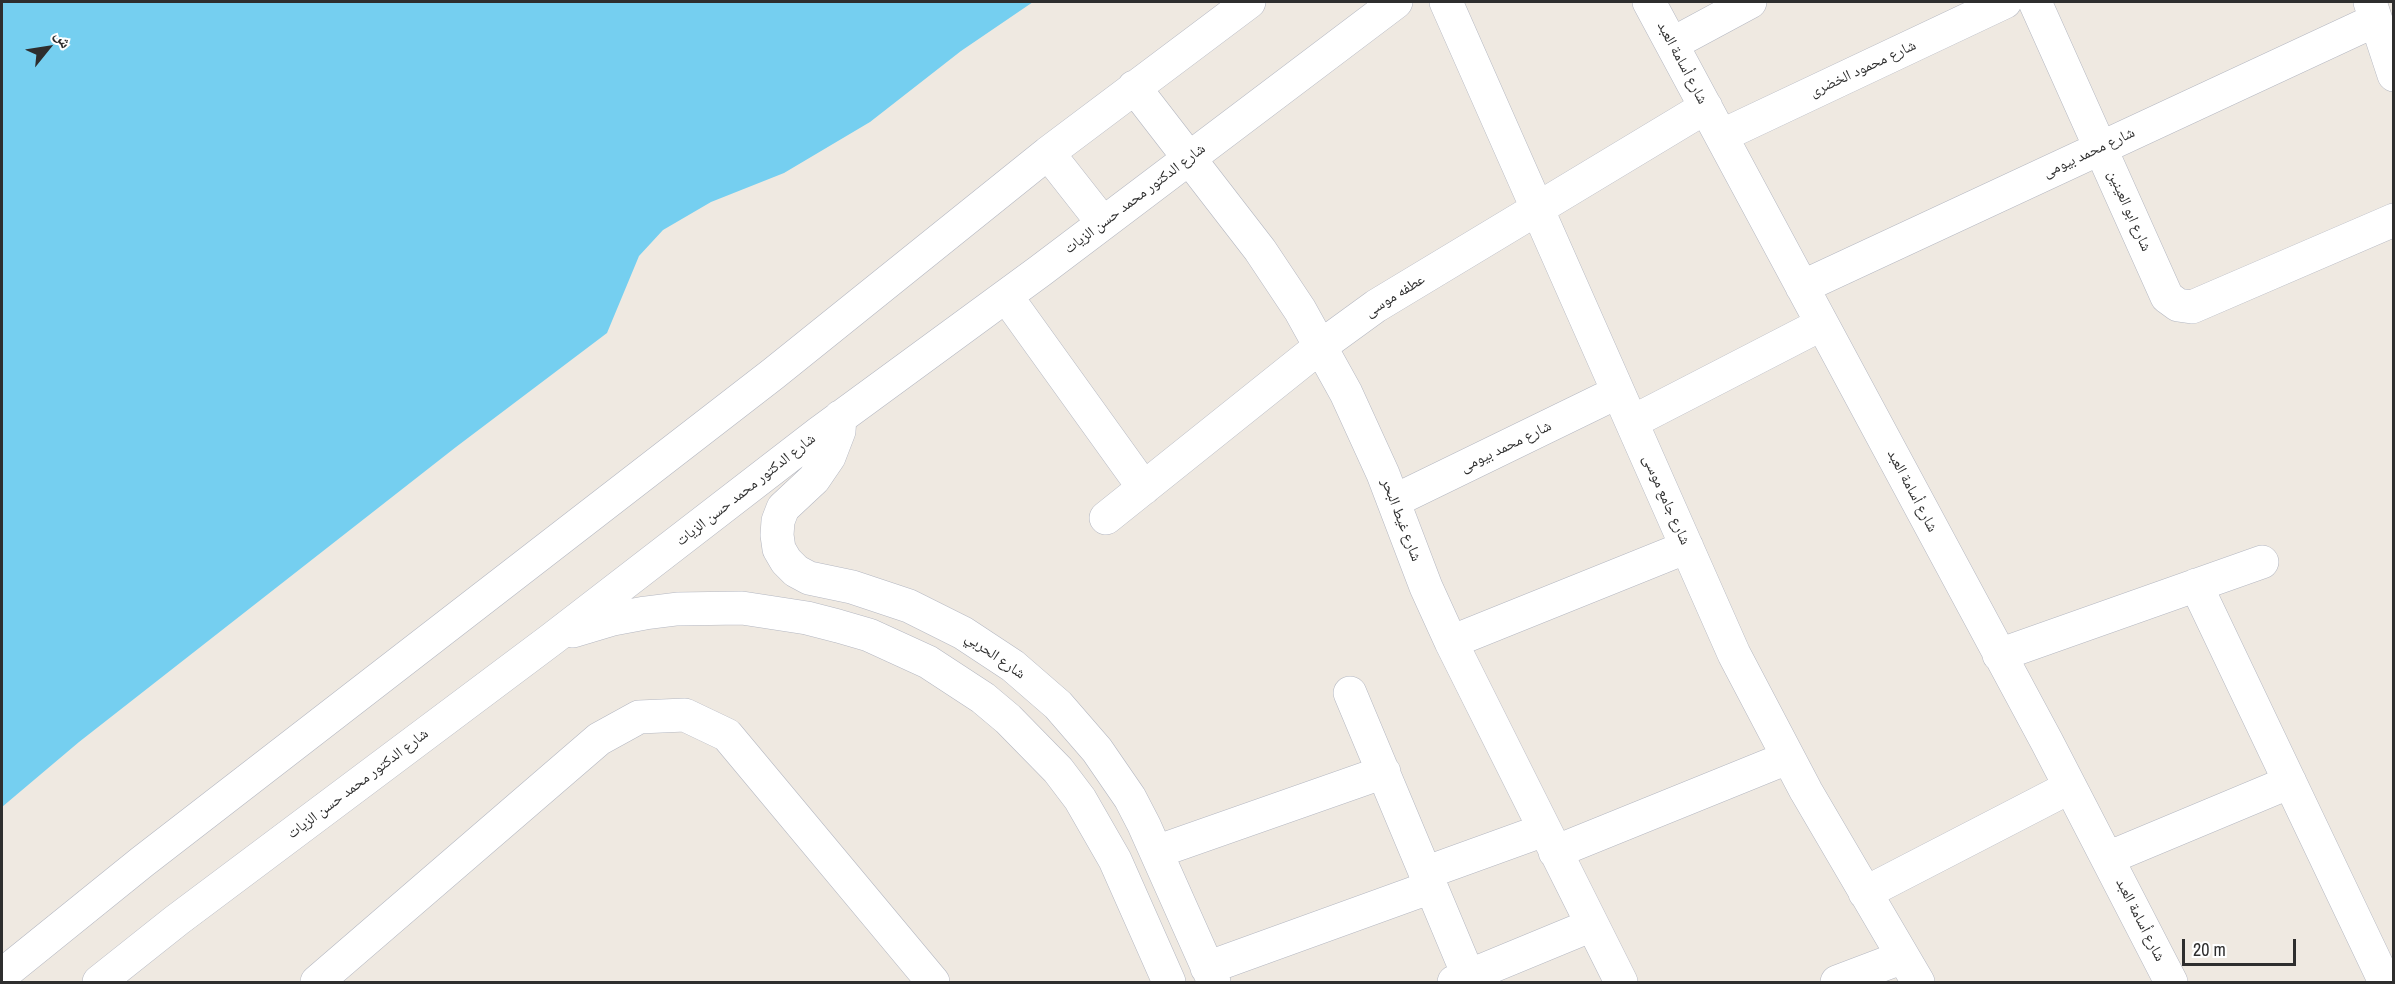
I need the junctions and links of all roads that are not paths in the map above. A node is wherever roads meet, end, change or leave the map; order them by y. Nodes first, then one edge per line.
1 (1249, 2) edge
2 (1396, 2) edge
3 (1446, 2) edge
4 (1649, 2) edge
5 (1750, 2) edge
6 (2005, 2) edge
7 (2035, 2) edge
8 (2373, 11) edge
9 (1672, 44) junction
10 (2394, 75) edge
11 (1134, 87) junction
12 (1706, 107) junction
13 (1721, 136) junction
14 (2101, 148) junction
15 (1048, 153) junction
16 (1189, 158) junction
17 (1537, 209) junction
18 (2394, 220) edge
19 (1103, 223) junction
20 (1802, 287) junction
21 (1006, 296) junction
22 (1822, 324) junction
23 (1321, 346) junction
24 (1618, 392) junction
25 (840, 417) junction
26 (1632, 422) junction
27 (1144, 488) junction
28 (1394, 501) junction
29 (1106, 518) dead end
30 (1687, 547) junction
31 (2262, 562) dead end
32 (2196, 585) junction
33 (552, 639) junction
34 (1451, 642) junction
35 (1999, 655) junction
36 (1036, 685) junction
37 (1350, 693) dead end
38 (1008, 719) junction
39 (1787, 758) junction
40 (1384, 772) junction
41 (2290, 782) junction
42 (2070, 786) junction
43 (1550, 841) junction
44 (1156, 852) junction
45 (2108, 858) junction
46 (1428, 880) junction
47 (1865, 893) junction
48 (1592, 925) junction
49 (1910, 970) edge
50 (2, 975) edge
51 (1210, 975) edge
52 (331, 978) edge
53 (1464, 981) edge
54 (99, 982) edge
55 (933, 982) edge
56 (1169, 982) edge
57 (1621, 982) edge
58 (1837, 982) edge
59 (2171, 982) edge
60 (2385, 982) edge

1 - 11 street
2 - 16 street, شارع الدكتور محمد حسن الزيات
3 - 17 street, شارع جامع موسى
4 - 9 street, شارع أسامة العبد
5 - 9 street
6 - 13 street, شارع محمود الخضرى
7 - 14 street, شارع ابو العينين
8 - 10 street
8 - 14 street, شارع محمد بيومى
9 - 12 street, شارع أسامة العبد
11 - 15 street
11 - 16 street, شارع غيط البحر
12 - 13 street, شارع أسامة العبد
12 - 17 street, عطفه موسى
13 - 20 street, شارع أسامة العبد
14 - 18 street, شارع ابو العينين
14 - 20 street, شارع محمد بيومى
15 - 19 street
15 - 50 street
16 - 19 street, شارع الدكتور محمد حسن الزيات
16 - 23 street, شارع غيط البحر
17 - 23 street, عطفه موسى
17 - 24 street, شارع جامع موسى
19 - 21 street, شارع الدكتور محمد حسن الزيات
20 - 22 street, شارع أسامة العبد
21 - 25 street, شارع الدكتور محمد حسن الزيات
21 - 27 street
22 - 26 street
22 - 35 street, شارع أسامة العبد
23 - 27 street, عطفه موسى
23 - 28 street, شارع غيط البحر
24 - 26 street, شارع جامع موسى
24 - 28 street, شارع محمد بيومى
25 - 33 street, شارع الدكتور محمد حسن الزيات
25 - 36 street, شارع الحربي
26 - 30 street, شارع جامع موسى
27 - 29 street, عطفه موسى
28 - 34 street, شارع غيط البحر
30 - 34 street
30 - 39 street, شارع جامع موسى
31 - 32 street
32 - 35 street
32 - 41 street
33 - 38 street
33 - 54 street, شارع الدكتور محمد حسن الزيات
34 - 43 street, شارع غيط البحر
35 - 42 street, شارع أسامة العبد
36 - 38 street
36 - 44 street, شارع الحربي
37 - 40 street
38 - 56 street
39 - 43 street
39 - 47 street, شارع جامع موسى
40 - 44 street
40 - 46 street
41 - 45 street
41 - 60 street
42 - 45 street, شارع أسامة العبد
42 - 47 street
43 - 46 street
43 - 48 street, شارع غيط البحر
44 - 51 street, شارع الحربي
45 - 59 street, شارع أسامة العبد
46 - 51 street
46 - 53 street
47 - 49 street, شارع جامع موسى
48 - 53 street
48 - 57 street, شارع غيط البحر
49 - 58 street
52 - 55 street

